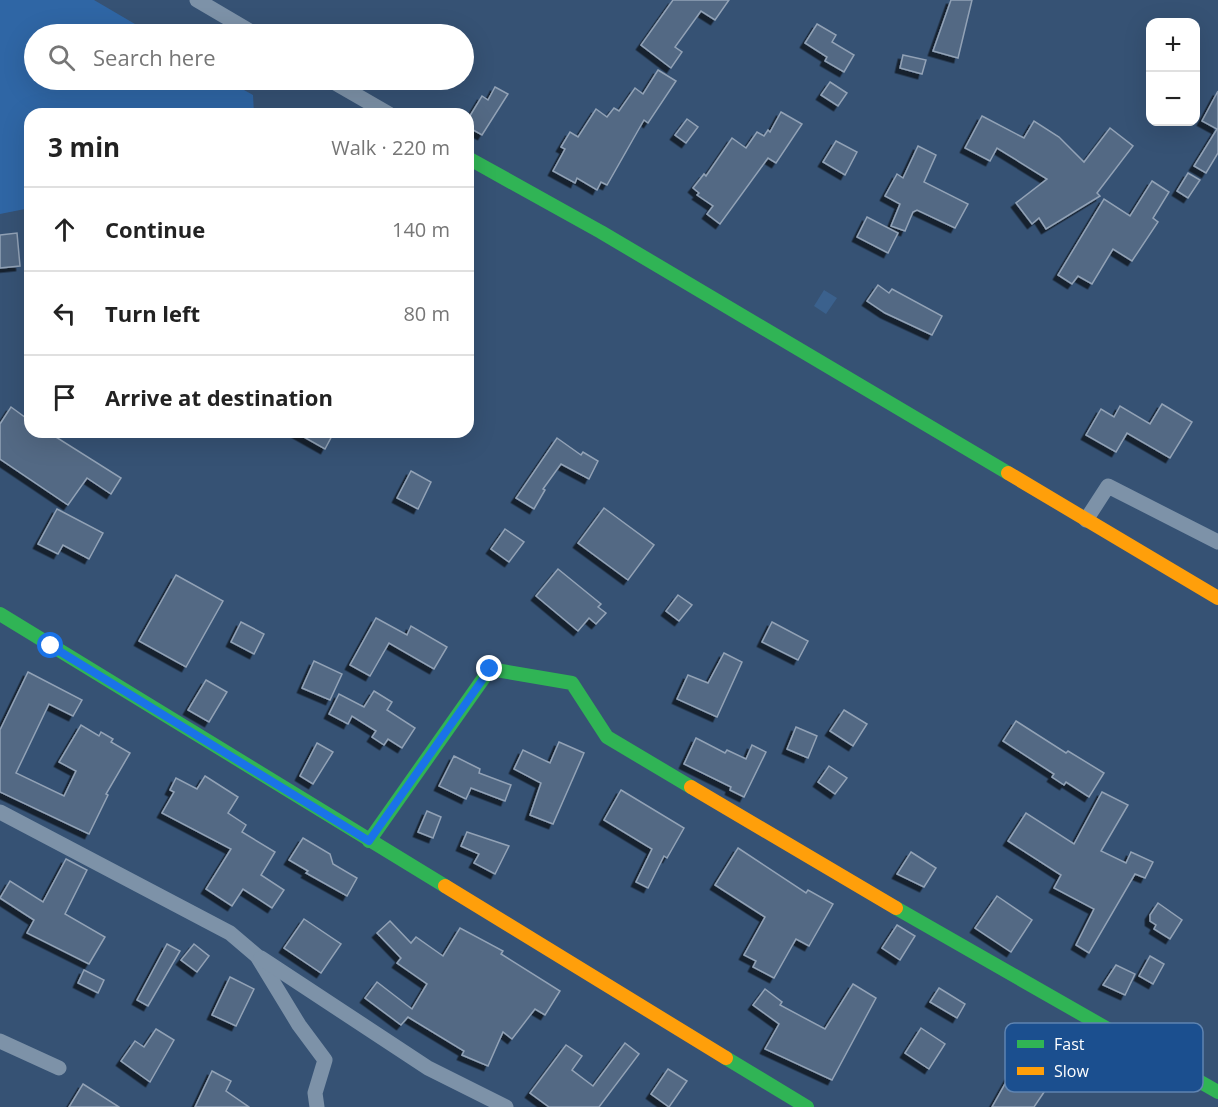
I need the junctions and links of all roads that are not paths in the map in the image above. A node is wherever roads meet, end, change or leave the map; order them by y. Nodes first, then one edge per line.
1 (197, 0) edge
2 (238, 24) edge
3 (347, 90) edge
4 (379, 108) edge
5 (474, 161) edge
6 (1086, 520) junction
7 (1218, 542) edge
8 (1218, 598) edge
9 (0, 614) edge
10 (0, 812) edge
11 (369, 841) junction
12 (257, 956) junction
13 (1095, 1023) edge
14 (0, 1041) edge
15 (59, 1068) dead end
16 (1203, 1084) edge
17 (1218, 1092) edge
18 (317, 1107) edge
19 (506, 1107) edge
20 (807, 1107) edge

1 - 2 street
3 - 4 street
5 - 6 street
6 - 7 street
6 - 8 street
9 - 11 street
10 - 12 street
11 - 13 street
11 - 20 street
12 - 18 street
12 - 19 street
14 - 15 street
16 - 17 street

